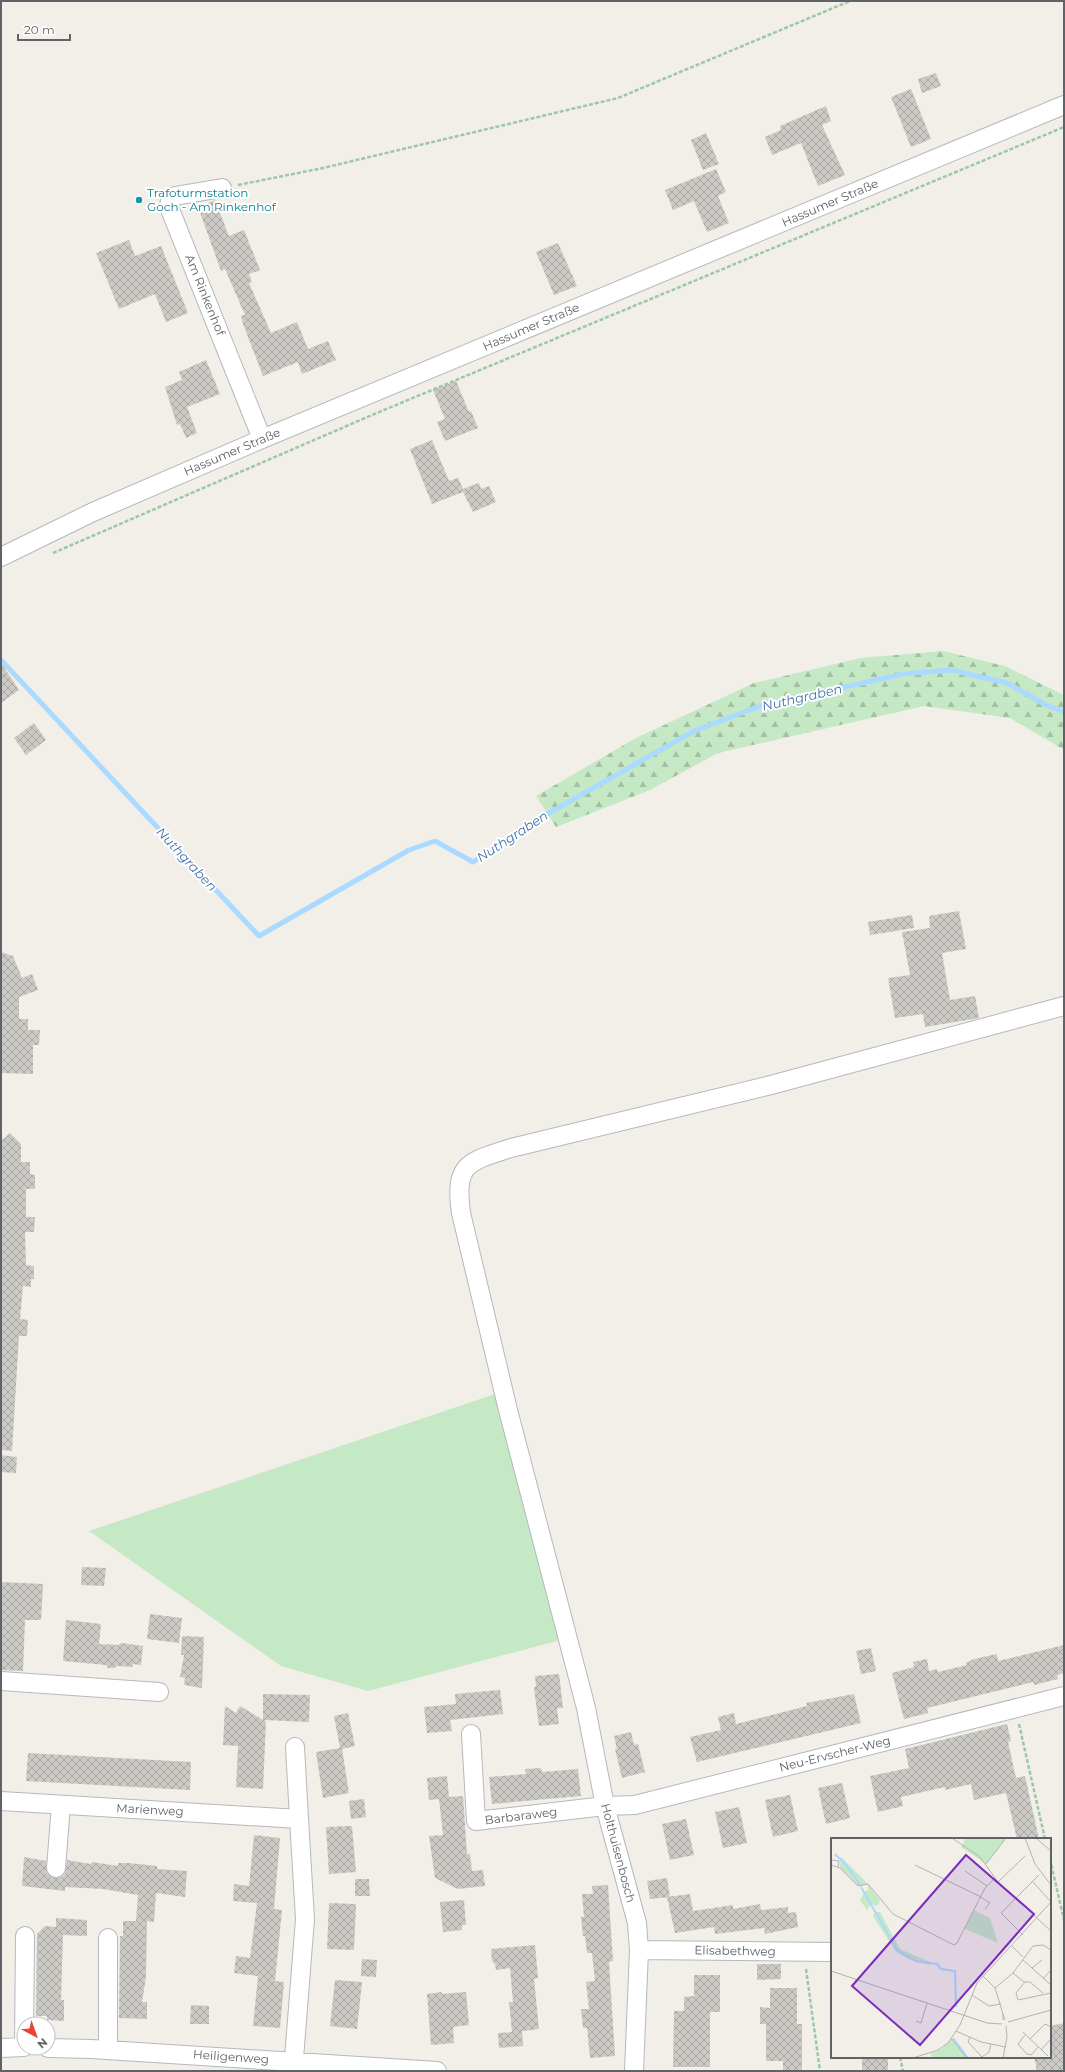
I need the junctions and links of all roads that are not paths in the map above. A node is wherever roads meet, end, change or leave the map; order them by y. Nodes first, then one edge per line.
1 (1064, 105) edge
2 (222, 188) road end
3 (262, 439) junction
4 (1, 557) edge
5 (1064, 1006) edge
6 (1, 1681) edge
7 (159, 1692) dead end
8 (1064, 1696) edge
9 (471, 1734) dead end
10 (295, 1747) dead end
11 (1, 1801) edge
12 (61, 1805) junction
13 (605, 1806) junction
14 (299, 1819) junction
15 (56, 1868) dead end
16 (25, 1936) dead end
17 (108, 1938) dead end
18 (639, 1950) junction
19 (831, 1952) edge
20 (24, 2016) edge
21 (16, 2047) edge
22 (1, 2048) edge
23 (56, 2048) edge
24 (108, 2050) junction
25 (293, 2066) edge
26 (437, 2071) edge
27 (634, 2071) edge

1 - 3 street, Hassumer Straße
2 - 3 street, Am Rinkenhof
3 - 4 street, Hassumer Straße
5 - 13 street, Holthuisenbosch
6 - 7 street
8 - 13 street, Neu-Ervscher-Weg
9 - 13 street, Barbaraweg
10 - 14 street
11 - 12 street, Marienweg
12 - 14 street, Marienweg
12 - 15 street
13 - 18 street, Holthuisenbosch
14 - 25 street
16 - 20 street
17 - 24 street
18 - 19 street, Elisabethweg
18 - 27 street, Holthuisenbosch
21 - 22 street
23 - 24 street, Heiligenweg
24 - 25 street, Heiligenweg
25 - 26 street, Heiligenweg

